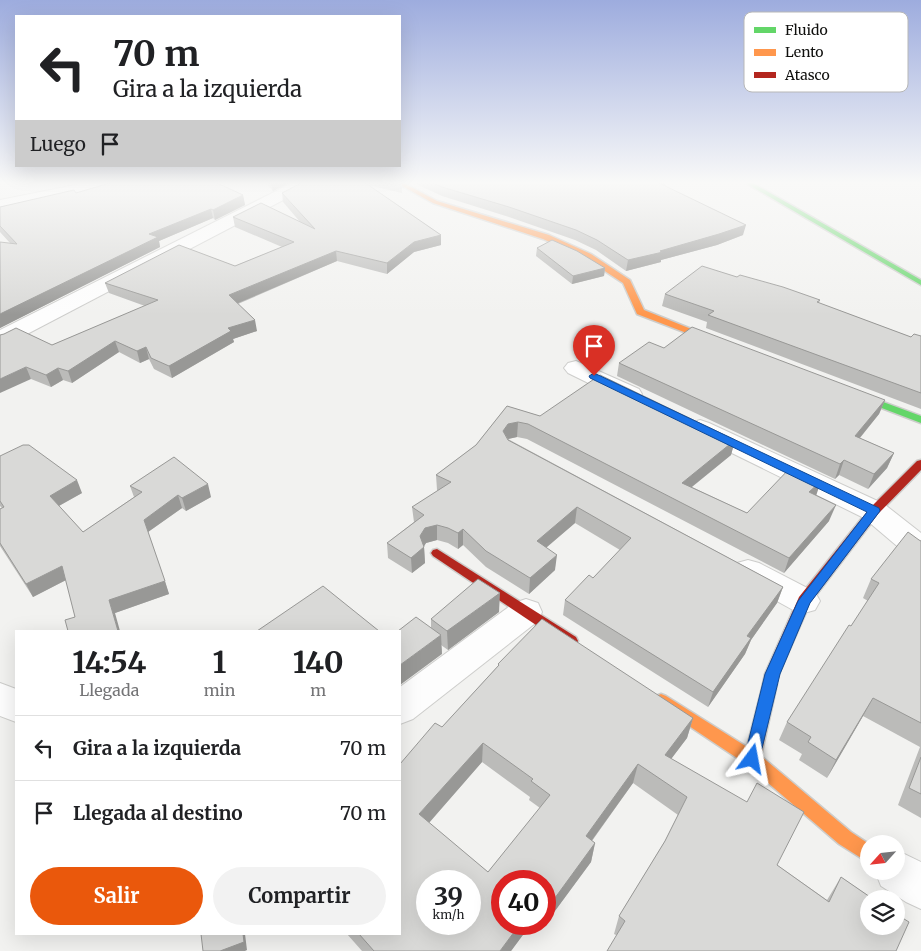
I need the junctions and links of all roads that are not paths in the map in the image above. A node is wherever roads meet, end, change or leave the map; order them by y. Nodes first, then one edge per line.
1 (220, 226) edge
2 (516, 226) edge
3 (823, 226) edge
4 (921, 283) edge
5 (0, 339) edge
6 (731, 347) edge
7 (576, 368) dead end
8 (840, 389) edge
9 (655, 406) edge
10 (681, 418) edge
11 (921, 420) edge
12 (921, 463) edge
13 (874, 511) junction
14 (921, 550) edge
15 (437, 553) dead end
16 (726, 559) edge
17 (804, 601) junction
18 (526, 612) junction
19 (577, 645) edge
20 (652, 694) edge
21 (0, 698) edge
22 (15, 706) edge
23 (401, 707) edge
24 (752, 759) junction
25 (860, 848) edge
26 (905, 877) edge
27 (921, 887) edge

1 - 5 street
2 - 6 street
3 - 4 street
7 - 9 street
8 - 11 street
10 - 13 street
12 - 13 street
13 - 14 street
13 - 17 street
15 - 18 street
16 - 17 street
17 - 24 street
18 - 19 street
18 - 23 street
20 - 24 street
21 - 22 street
24 - 25 street
26 - 27 street

